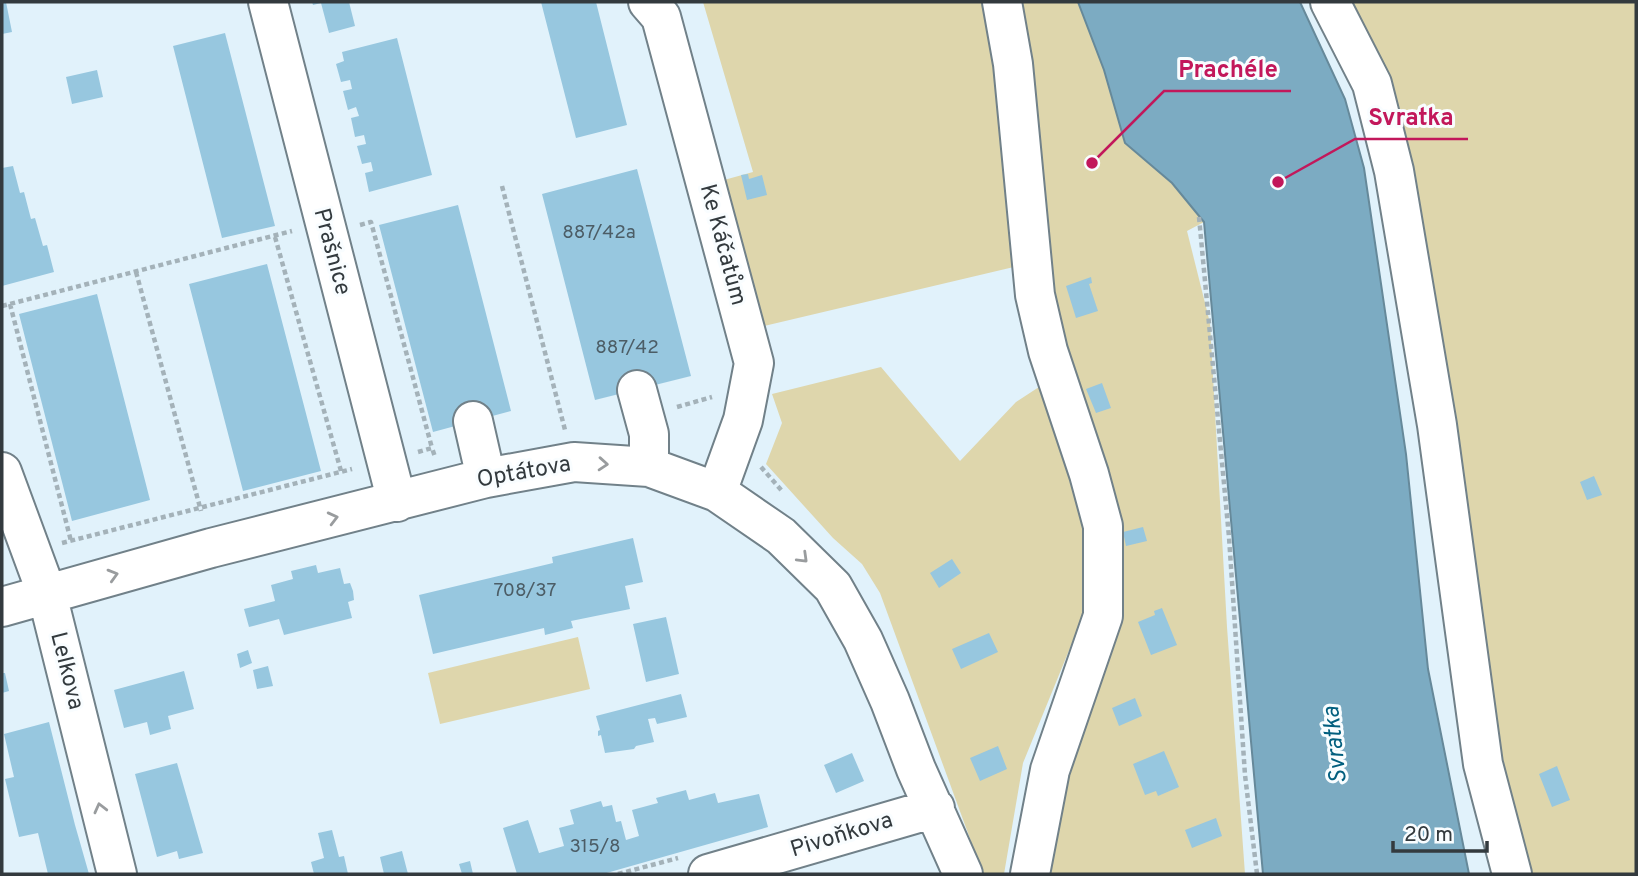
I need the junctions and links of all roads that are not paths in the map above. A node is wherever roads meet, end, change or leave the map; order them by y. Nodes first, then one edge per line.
1 (268, 2) edge
2 (648, 2) edge
3 (1002, 2) edge
4 (1330, 2) edge
5 (637, 390) dead end
6 (473, 421) dead end
7 (649, 467) junction
8 (486, 478) junction
9 (4, 484) edge
10 (717, 492) junction
11 (397, 502) junction
12 (47, 594) junction
13 (2, 607) edge
14 (935, 808) junction
15 (117, 874) edge
16 (708, 874) edge
17 (964, 874) edge
18 (1030, 874) edge
19 (1512, 874) edge

1 - 11 street, Prašnice
2 - 10 street, Ke Káčatům
3 - 18 street
4 - 19 street
5 - 7 street
6 - 8 street
8 -> 7 street, Optátova
7 - 10 street, Optátova
8 - 11 street, Optátova
9 - 12 street, Lelkova
10 -> 14 street, Optátova
12 -> 11 street, Optátova
12 - 13 street, Optátova
15 -> 12 street, Lelkova
14 - 16 street, Pivoňkova
14 - 17 street, Optátova

